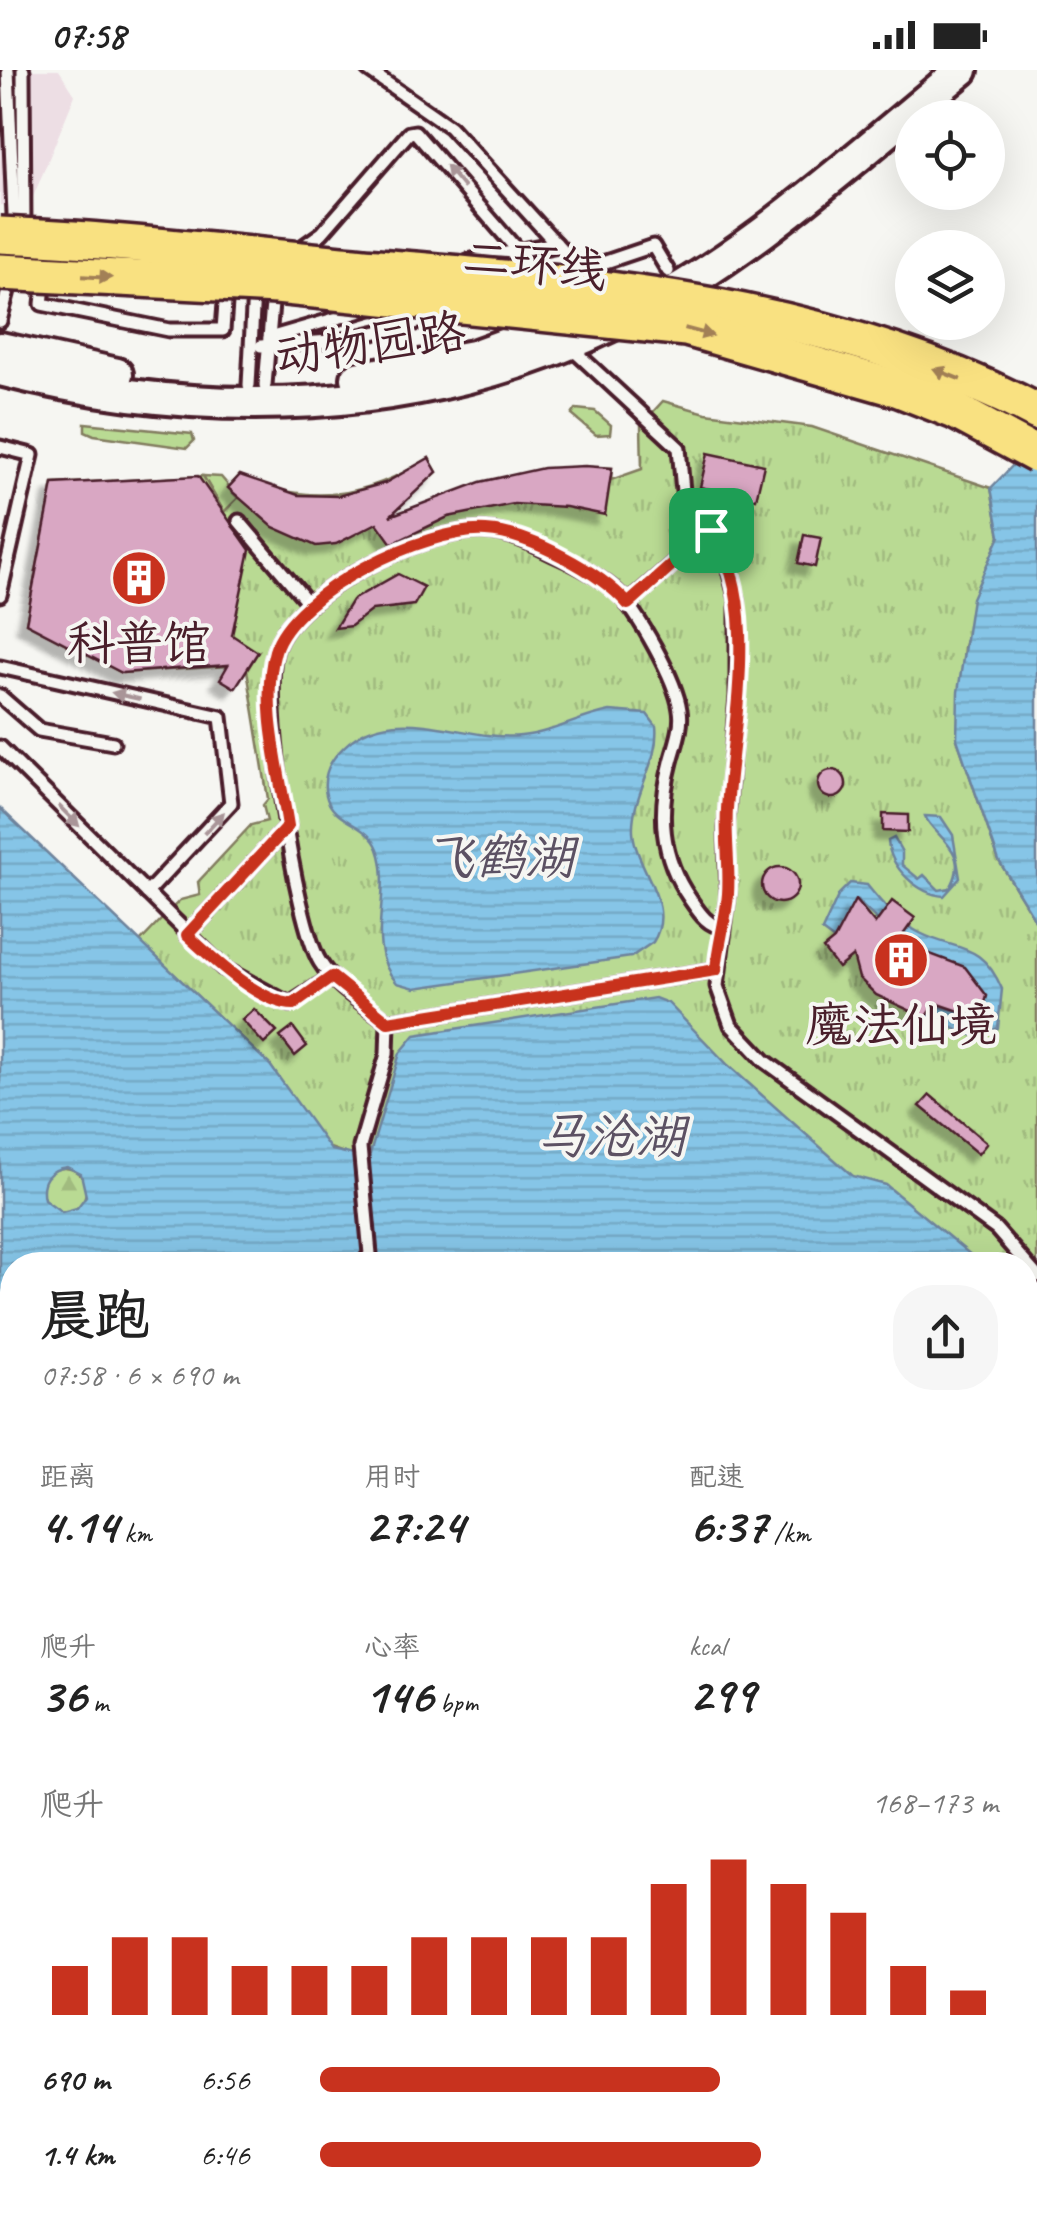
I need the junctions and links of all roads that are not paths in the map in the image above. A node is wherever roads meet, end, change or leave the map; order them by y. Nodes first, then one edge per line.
1 (8, 70) edge
2 (23, 70) edge
3 (368, 70) edge
4 (930, 70) edge
5 (962, 70) edge
6 (322, 233) junction
7 (0, 235) edge
8 (556, 244) junction
9 (228, 248) junction
10 (518, 251) junction
11 (570, 259) junction
12 (580, 270) junction
13 (668, 271) junction
14 (0, 272) edge
15 (0, 281) edge
16 (451, 285) dead end
17 (434, 290) dead end
18 (0, 321) edge
19 (268, 342) junction
20 (567, 344) junction
21 (251, 346) junction
22 (0, 348) edge
23 (0, 370) edge
24 (257, 385) junction
25 (1037, 412) edge
26 (0, 448) edge
27 (1037, 456) edge
28 (238, 522) dead end
29 (711, 530) junction
30 (0, 596) edge
31 (628, 604) junction
32 (310, 605) junction
33 (0, 667) edge
34 (0, 696) edge
35 (113, 743) dead end
36 (0, 747) edge
37 (288, 826) junction
38 (147, 893) junction
39 (723, 928) junction
40 (187, 935) junction
41 (716, 970) junction
42 (332, 977) junction
43 (388, 1022) junction
44 (370, 1252) edge
45 (1016, 1252) edge

1 - 15 lane
2 - 18 lane
3 - 8 lane
4 - 13 main road, 动物园路
5 - 20 main road, 动物园路
6 - 10 lane
10 -> 6 lane
6 - 19 lane
25 -> 7 highway, 二环线, bridge
8 - 10 lane
8 - 11 lane
9 - 9 lane
9 - 21 lane
11 - 12 lane
11 - 16 lane
12 - 13 lane
12 - 19 lane
13 - 24 main road, 动物园路
14 -> 27 highway, 二环线, bridge
17 - 19 lane
19 - 21 lane
19 - 24 lane
20 - 23 main road, 动物园路
20 - 29 lane
21 - 24 lane
22 - 24 main road, 动物园路
26 - 30 lane
28 - 32 lane
29 - 31 lane
29 - 39 lane
31 - 32 lane
31 - 39 lane
32 - 37 lane
38 -> 33 lane
34 - 35 lane
36 -> 38 lane
37 - 40 lane
37 - 42 lane
38 - 40 lane
39 - 41 lane
40 - 42 lane
41 - 43 lane
41 - 45 lane
42 - 43 lane
43 - 44 lane

